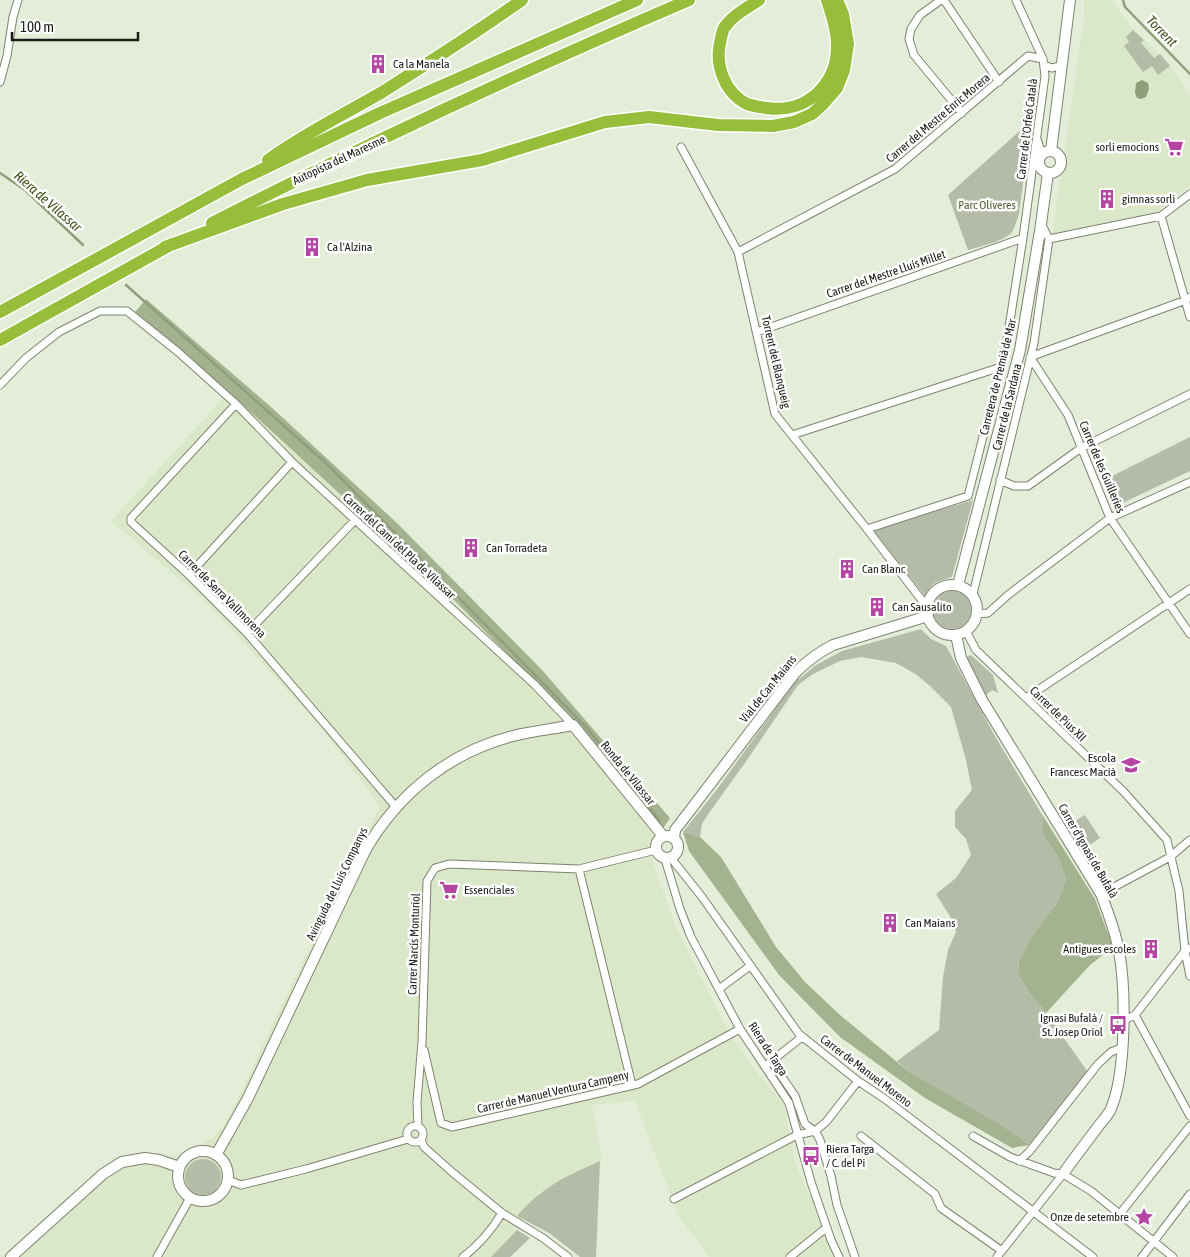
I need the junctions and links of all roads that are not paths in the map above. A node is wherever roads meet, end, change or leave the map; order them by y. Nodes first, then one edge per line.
1 (18, 0) edge
2 (522, 0) edge
3 (637, 0) edge
4 (689, 0) edge
5 (759, 0) edge
6 (827, 0) edge
7 (837, 0) edge
8 (942, 0) edge
9 (1016, 0) edge
10 (1070, 0) edge
11 (1043, 62) junction
12 (1062, 64) junction
13 (0, 82) edge
14 (999, 82) junction
15 (962, 113) junction
16 (1037, 139) junction
17 (681, 147) dead end
18 (1046, 153) junction
19 (1040, 171) junction
20 (242, 179) junction
21 (1190, 194) edge
22 (1161, 216) junction
23 (1041, 224) junction
24 (1023, 238) junction
25 (1049, 239) junction
26 (165, 247) junction
27 (738, 252) junction
28 (1188, 298) edge
29 (0, 312) edge
30 (1190, 317) edge
31 (757, 332) junction
32 (0, 340) edge
33 (1030, 357) junction
34 (1001, 367) junction
35 (0, 385) edge
36 (1190, 394) edge
37 (236, 404) junction
38 (792, 435) junction
39 (1081, 448) junction
40 (292, 462) junction
41 (1000, 480) junction
42 (1190, 482) edge
43 (1110, 518) junction
44 (355, 520) junction
45 (867, 529) junction
46 (189, 575) junction
47 (958, 585) junction
48 (1190, 589) edge
49 (973, 594) junction
50 (1169, 603) junction
51 (927, 612) junction
52 (978, 614) junction
53 (966, 631) junction
54 (248, 633) junction
55 (1190, 634) edge
56 (956, 635) junction
57 (1026, 698) junction
58 (573, 725) junction
59 (396, 807) junction
60 (663, 836) junction
61 (674, 838) junction
62 (1190, 840) edge
63 (656, 850) junction
64 (1170, 857) junction
65 (668, 858) junction
66 (579, 869) junction
67 (1101, 894) junction
68 (1187, 950) edge
69 (750, 966) junction
70 (1190, 976) edge
71 (719, 989) junction
72 (1135, 1015) junction
73 (1122, 1021) junction
74 (740, 1029) junction
75 (802, 1037) junction
76 (422, 1042) junction
77 (1121, 1048) junction
78 (768, 1063) junction
79 (858, 1081) junction
80 (632, 1085) junction
81 (1190, 1116) edge
82 (418, 1126) junction
83 (1190, 1126) edge
84 (814, 1131) junction
85 (797, 1136) junction
86 (861, 1136) dead end
87 (973, 1136) dead end
88 (408, 1139) junction
89 (422, 1140) junction
90 (216, 1155) junction
91 (1019, 1161) junction
92 (179, 1167) junction
93 (1063, 1174) junction
94 (228, 1180) junction
95 (1190, 1194) edge
96 (190, 1198) junction
97 (674, 1199) dead end
98 (1032, 1211) junction
99 (502, 1213) junction
100 (1119, 1215) junction
101 (826, 1228) junction
102 (1153, 1241) junction
103 (999, 1254) edge
104 (11, 1257) edge
105 (157, 1257) edge
106 (463, 1257) edge
107 (568, 1257) edge
108 (790, 1257) edge
109 (839, 1257) edge
110 (856, 1257) edge
111 (1093, 1257) edge
112 (1142, 1257) edge
113 (1173, 1257) edge

1 - 13 street
2 - 20 highway
3 - 20 highway, Autopista del Maresme
4 - 26 highway, Autopista del Maresme
5 - 6 highway
7 - 26 highway
8 - 14 street
8 - 15 street
9 - 11 street
10 - 12 street
11 - 12 street
11 - 14 street, Carrer del Mestre Enric Morera
11 - 16 street, Carrer de l'Orfeó Català
12 - 18 street
14 - 15 street, Carrer del Mestre Enric Morera
15 - 27 street, Carrer del Mestre Enric Morera
16 - 18 street
16 - 19 street, Carrer de l'Orfeó Català
17 - 27 street, Torrent del Blanqueig
18 - 19 street
18 - 19 street
19 - 23 street, Carretera de Premià de Mar
19 - 24 street, Carrer de l'Orfeó Català
20 - 29 highway, Autopista del Maresme
21 - 22 street
22 - 25 street
22 - 28 street
23 - 25 street
23 - 47 street, Carretera de Premià de Mar
24 - 31 street, Carrer del Mestre Lluís Millet
24 - 34 street, Carrer de l'Orfeó Català
25 - 33 street, Carrer de la Sardana
26 - 32 highway, Autopista del Maresme
27 - 31 street, Torrent del Blanqueig
28 - 30 street
28 - 33 street
31 - 38 street, Torrent del Blanqueig
33 - 39 street, Carrer de les Guilleries
33 - 41 street, Carrer de la Sardana
34 - 38 street
34 - 45 street, Carrer de l'Orfeó Català
35 - 37 street, Carrer del Camí del Pla de Vilassar
36 - 39 street
37 - 40 street, Carrer del Camí del Pla de Vilassar
37 - 46 street, Carrer de Serra Vallmorena
38 - 45 street, Torrent del Blanqueig
39 - 41 street
39 - 43 street, Carrer de les Guilleries
40 - 44 street, Carrer del Camí del Pla de Vilassar
40 - 46 street
41 - 49 street, Carrer de la Sardana
42 - 43 street
43 - 50 street, Carrer de les Guilleries
43 - 52 street
44 - 54 street
44 - 58 street, Carrer del Camí del Pla de Vilassar
45 - 51 street, Torrent del Blanqueig
46 - 54 street, Carrer de Serra Vallmorena
47 - 49 street
47 - 51 street
48 - 50 street
49 - 52 street
50 - 55 street, Carrer de les Guilleries
50 - 57 street
51 - 56 street
51 - 61 street, Vial de Can Maians
52 - 53 street
53 - 56 street
53 - 57 street, Carrer de Pius XII
54 - 59 street, Carrer de Serra Vallmorena
56 - 67 street, Carrer d'Ignasi de Bufalà
57 - 64 street, Carrer de Pius XII
58 - 59 street, Avinguda de Lluís Companys
58 - 60 street, Ronda de Vilassar
59 - 90 street, Avinguda de Lluís Companys
60 - 61 street
60 - 63 street
61 - 65 street
62 - 64 street
63 - 65 street
63 - 66 street, Carrer Narcís Monturiol
64 - 67 street
64 - 68 street, Carrer de Pius XII
65 - 69 street, Carrer de Manuel Moreno
65 - 71 street, Riera de Targa
66 - 76 street, Carrer Narcís Monturiol
66 - 80 street
67 - 73 street, Carrer d'Ignasi de Bufalà
68 - 70 street, Carrer de Pius XII
68 - 72 street
69 - 71 street
69 - 75 street, Carrer de Manuel Moreno
71 - 74 street, Riera de Targa
72 - 73 street
72 - 81 street
73 - 77 street, Carrer d'Ignasi de Bufalà
74 - 78 street, Riera de Targa
74 - 80 street, Carrer de Manuel Ventura Campeny
75 - 78 street
75 - 79 street, Carrer de Manuel Moreno
76 - 80 street, Carrer de Manuel Ventura Campeny
76 - 82 street, Carrer Narcís Monturiol
77 - 91 street
77 - 93 street, Carrer d'Ignasi de Bufalà
78 - 84 street
78 - 85 street, Riera de Targa
79 - 84 street
79 - 98 street, Carrer de Manuel Moreno
82 - 88 street
82 - 89 street
83 - 100 street
84 - 85 street
84 - 110 street
85 - 97 street
85 - 101 street, Riera de Targa
86 - 103 street
87 - 91 street
88 - 89 street
88 - 94 street
89 - 99 street
90 - 92 street
90 - 94 street
91 - 93 street
92 - 96 street
92 - 104 street
93 - 98 street
93 - 100 street
94 - 96 street
95 - 102 street
96 - 105 street
98 - 103 street
98 - 111 street, Carrer de Manuel Moreno
99 - 106 street
99 - 107 street
100 - 102 street
101 - 108 street
101 - 109 street, Riera de Targa
102 - 112 street
102 - 113 street

